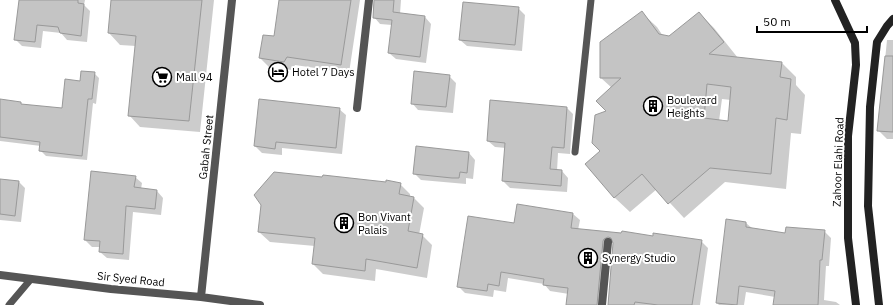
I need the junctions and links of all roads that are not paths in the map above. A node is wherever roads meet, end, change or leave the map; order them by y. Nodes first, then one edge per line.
1 (232, 0) edge
2 (369, 0) edge
3 (591, 0) edge
4 (835, 0) edge
5 (893, 19) edge
6 (357, 108) dead end
7 (575, 152) dead end
8 (608, 242) dead end
9 (0, 275) edge
10 (31, 279) junction
11 (201, 297) junction
12 (9, 305) edge
13 (260, 305) edge
14 (602, 305) edge
15 (856, 305) edge
16 (879, 305) edge

1 - 11 street, Gabah Street
2 - 6 street
3 - 7 lane
4 - 15 main road, Zahoor Elahi Road
5 - 16 main road
8 - 14 street
9 - 10 street, Sir Syed Road
10 - 11 street, Sir Syed Road
10 - 12 lane
11 - 13 street, Sir Syed Road

